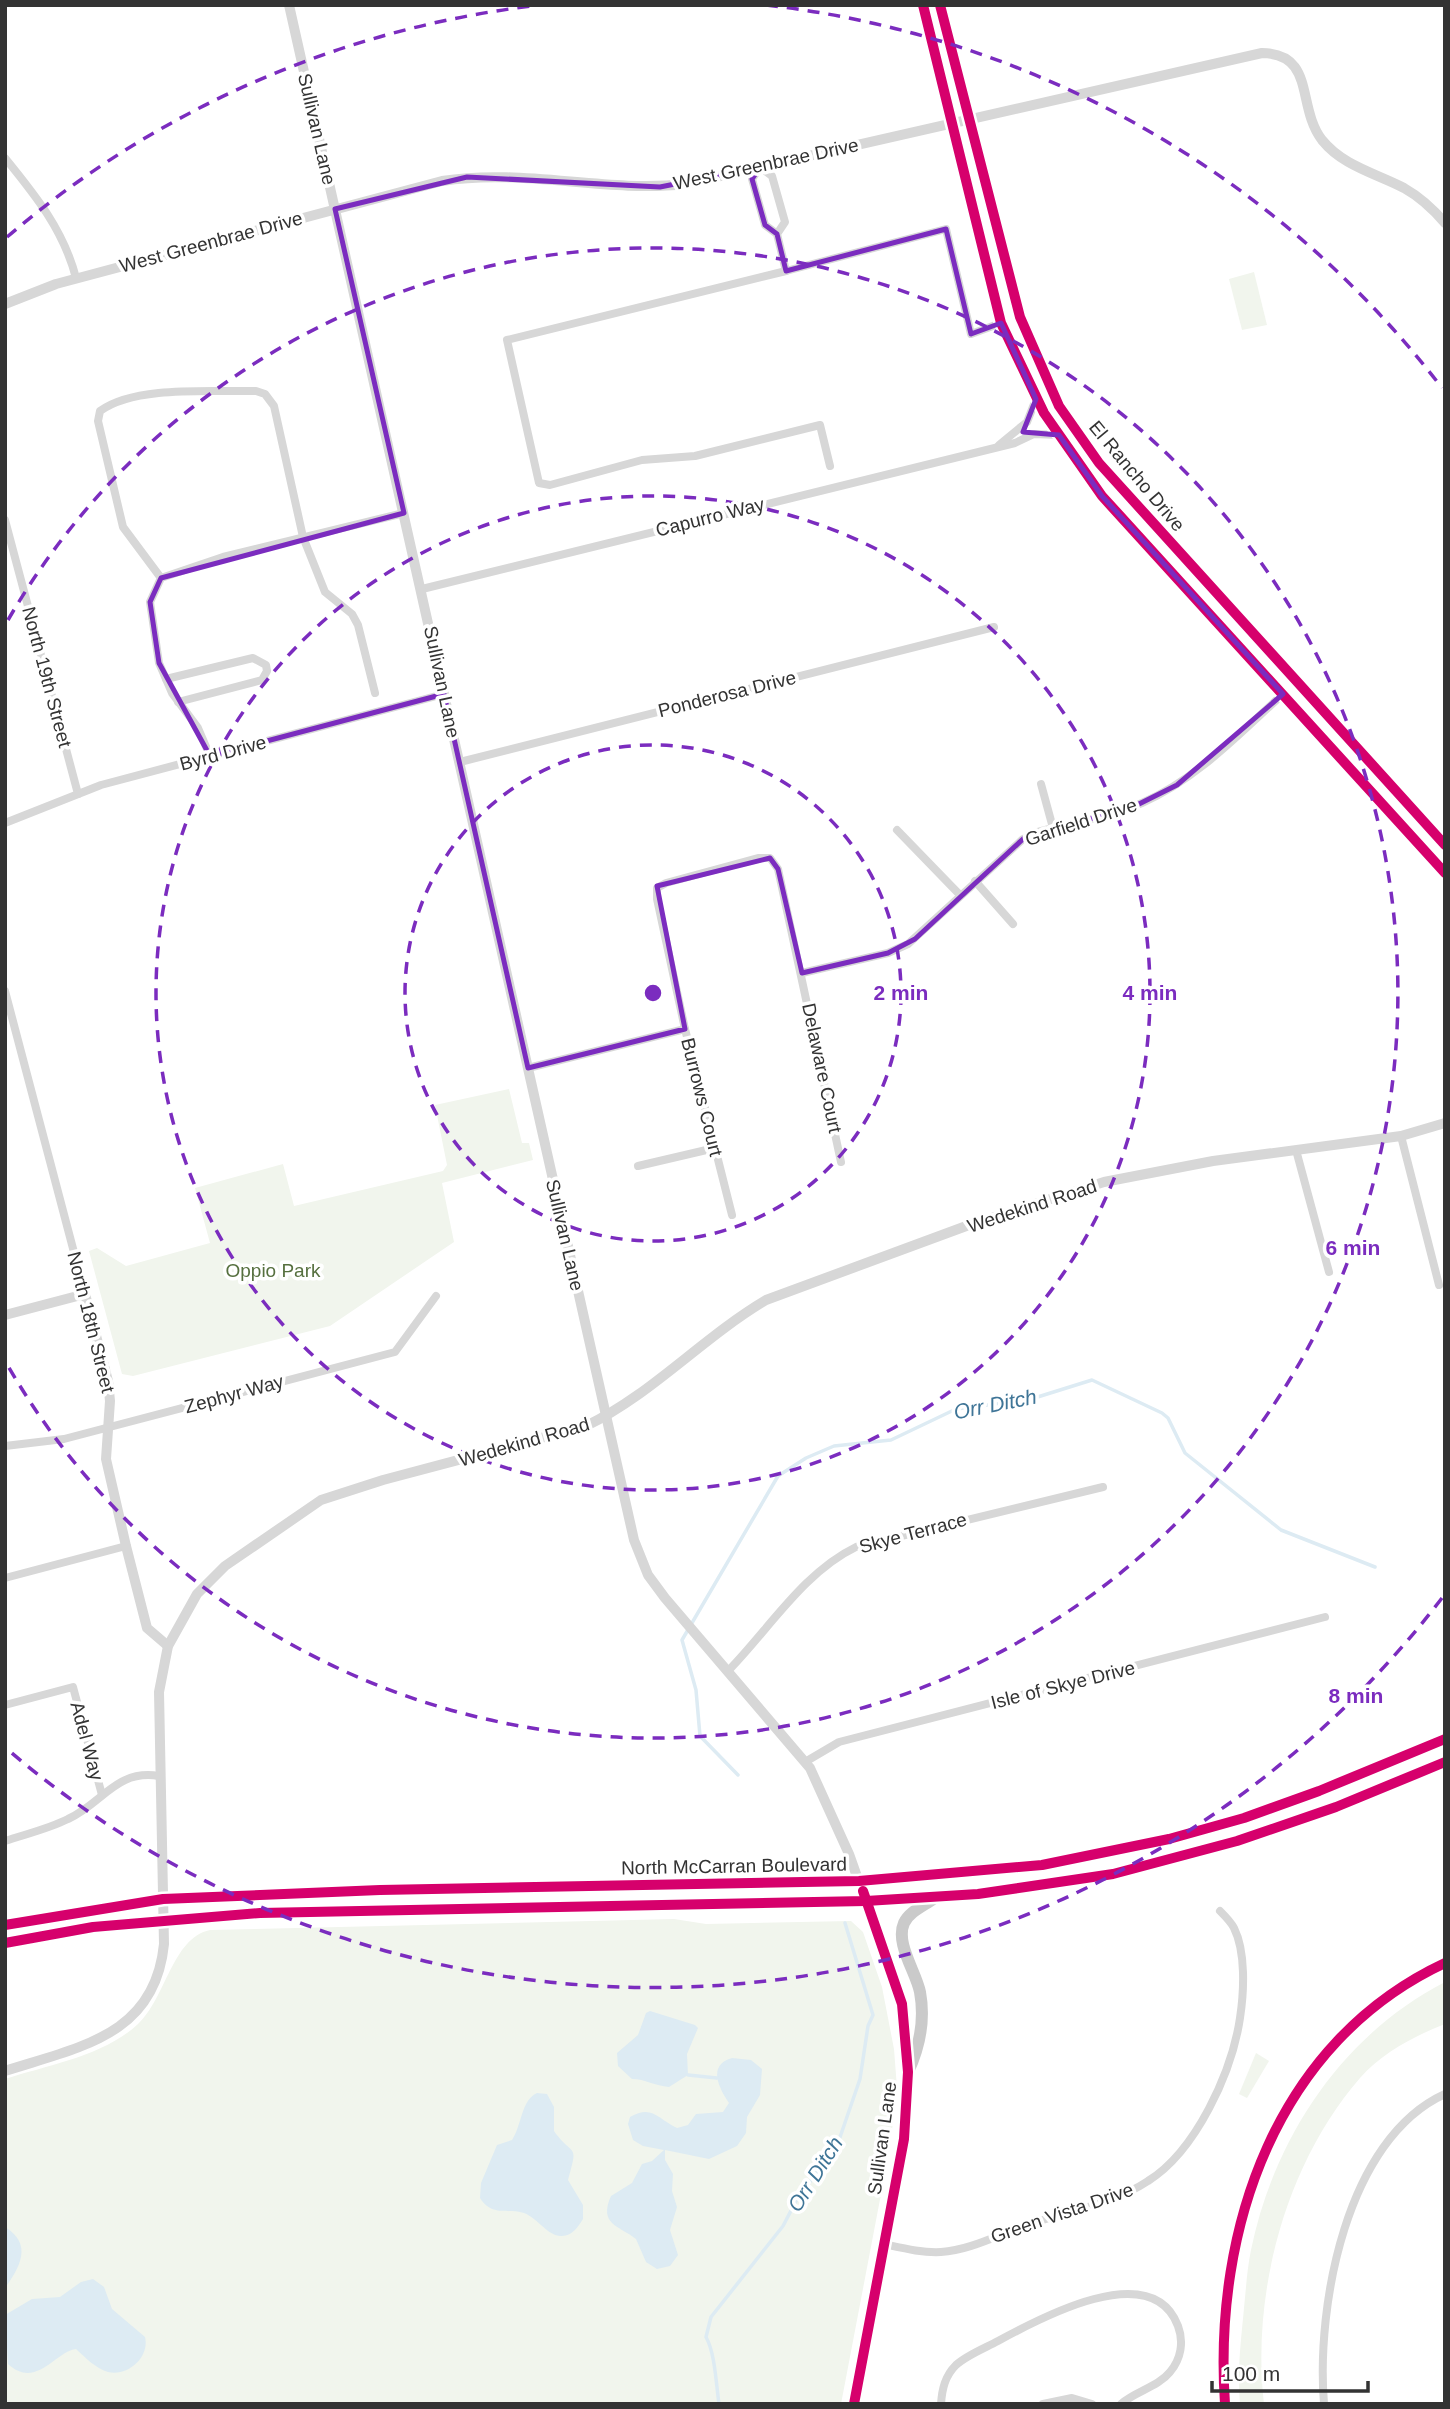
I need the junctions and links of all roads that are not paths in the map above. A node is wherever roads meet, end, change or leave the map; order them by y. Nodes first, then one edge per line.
1 (289, 5) edge
2 (923, 5) edge
3 (940, 5) edge
4 (968, 119) junction
5 (951, 123) junction
6 (5, 158) edge
7 (760, 167) junction
8 (335, 209) junction
9 (1445, 223) edge
10 (777, 234) junction
11 (786, 271) junction
12 (76, 278) junction
13 (5, 304) edge
14 (1001, 323) junction
15 (1023, 373) junction
16 (1036, 399) junction
17 (1059, 406) junction
18 (1059, 435) junction
19 (999, 445) junction
20 (830, 466) dead end
21 (404, 513) junction
22 (5, 520) edge
23 (303, 537) junction
24 (161, 578) junction
25 (422, 589) junction
26 (994, 627) dead end
27 (166, 679) junction
28 (375, 693) dead end
29 (444, 694) junction
30 (1283, 694) junction
31 (178, 702) junction
32 (210, 756) junction
33 (460, 762) junction
34 (1041, 784) dead end
35 (78, 794) junction
36 (5, 823) edge
37 (1053, 828) junction
38 (897, 830) dead end
39 (1445, 845) edge
40 (1445, 873) edge
41 (975, 881) junction
42 (960, 895) junction
43 (1013, 924) dead end
44 (802, 973) junction
45 (674, 978) joint
46 (5, 991) edge
47 (685, 1029) junction
48 (528, 1068) junction
49 (1445, 1122) edge
50 (1401, 1136) junction
51 (715, 1148) junction
52 (1296, 1150) junction
53 (841, 1162) dead end
54 (638, 1166) dead end
55 (733, 1215) dead end
56 (1329, 1272) dead end
57 (1439, 1285) dead end
58 (85, 1294) junction
59 (436, 1296) dead end
60 (5, 1315) edge
61 (607, 1417) junction
62 (109, 1427) junction
63 (5, 1446) edge
64 (1103, 1487) dead end
65 (126, 1546) junction
66 (5, 1577) edge
67 (1325, 1617) dead end
68 (168, 1646) junction
69 (729, 1670) junction
70 (5, 1705) edge
71 (1445, 1739) edge
72 (805, 1762) junction
73 (1445, 1762) edge
74 (159, 1776) junction
75 (102, 1794) junction
76 (5, 1841) edge
77 (859, 1881) junction
78 (936, 1897) junction
79 (163, 1899) junction
80 (866, 1901) junction
81 (1220, 1911) dead end
82 (163, 1919) junction
83 (5, 1925) edge
84 (5, 1943) edge
85 (1445, 1963) edge
86 (5, 2071) edge
87 (908, 2072) junction
88 (1445, 2094) edge
89 (883, 2244) junction
90 (854, 2404) edge
91 (940, 2404) edge
92 (1043, 2404) edge
93 (1092, 2404) edge
94 (1121, 2404) edge
95 (1225, 2404) edge
96 (1325, 2404) edge

1 - 8 street, Sullivan Lane
2 - 5 main road, El Rancho Drive
3 - 4 main road, El Rancho Drive
4 - 5 street, West Greenbrae Drive
4 - 9 street, West Greenbrae Drive
4 - 17 main road, El Rancho Drive
5 - 7 street, West Greenbrae Drive
5 - 14 main road, El Rancho Drive
6 - 12 street
7 - 8 street, West Greenbrae Drive
7 - 10 street
7 - 10 street
8 - 12 street, West Greenbrae Drive
8 - 21 street, Sullivan Lane
10 - 11 street
11 - 14 street
11 - 20 street
12 - 13 street, West Greenbrae Drive
14 - 15 main road, El Rancho Drive
15 - 16 main road, El Rancho Drive
15 - 17 main road
16 - 18 main road, El Rancho Drive
16 - 19 street, Capurro Way
17 - 39 main road, El Rancho Drive
18 - 19 street, Capurro Way
18 - 30 main road, El Rancho Drive
19 - 25 street, Capurro Way
21 - 23 street
21 - 25 street, Sullivan Lane
22 - 35 street, North 19th Street
23 - 24 street
23 - 24 street
23 - 28 street
24 - 27 street
25 - 29 street, Sullivan Lane
26 - 33 street, Ponderosa Drive
27 - 31 street
27 - 31 street
29 - 32 street, Byrd Drive
29 - 33 street, Sullivan Lane
30 - 37 street, Garfield Drive
30 - 40 main road, El Rancho Drive
31 - 32 street
32 - 35 street, Byrd Drive
33 - 48 street, Sullivan Lane
34 - 37 street
35 - 36 street, Byrd Drive
37 - 41 street, Garfield Drive
38 - 42 street
41 - 42 street, Garfield Drive
41 - 43 street
42 - 44 street, Garfield Drive
44 - 45 street, Delaware Court
44 - 53 street, Delaware Court
45 - 47 street, Burrows Court
46 - 58 street, North 18th Street
47 - 48 street
47 - 51 street, Burrows Court
48 - 61 street, Sullivan Lane
49 - 50 street, Wedekind Road
50 - 52 street, Wedekind Road
50 - 57 street
51 - 54 street
51 - 55 street, Burrows Court
52 - 56 street
52 - 61 street, Wedekind Road
58 - 60 street
58 - 62 street, North 18th Street
59 - 62 street, Zephyr Way
61 - 68 street, Wedekind Road
61 - 69 street, Sullivan Lane
62 - 63 street, Zephyr Way
62 - 65 street, North 18th Street
64 - 69 street, Skye Terrace
65 - 66 street
65 - 68 street, North 18th Street
67 - 72 street, Isle of Skye Drive
68 - 74 street, Wedekind Road
69 - 72 street, Sullivan Lane
70 - 75 street, Adel Way
71 - 77 main road, North McCarran Boulevard
72 - 77 street, Sullivan Lane
73 - 78 main road, North McCarran Boulevard
74 - 75 street
74 - 79 street, Wedekind Road
75 - 76 street
77 - 79 main road, North McCarran Boulevard
77 - 80 street, Sullivan Lane
78 - 80 main road, North McCarran Boulevard
78 - 87 main road
79 - 82 street, Wedekind Road
79 - 83 main road, North McCarran Boulevard
80 - 82 main road, North McCarran Boulevard
80 - 87 street, Sullivan Lane
81 - 89 street, Green Vista Drive
82 - 84 main road, North McCarran Boulevard
82 - 86 street, Wedekind Road
85 - 95 main road
87 - 89 street, Sullivan Lane
88 - 96 street
89 - 90 street, Sullivan Lane
91 - 94 street
92 - 93 street

